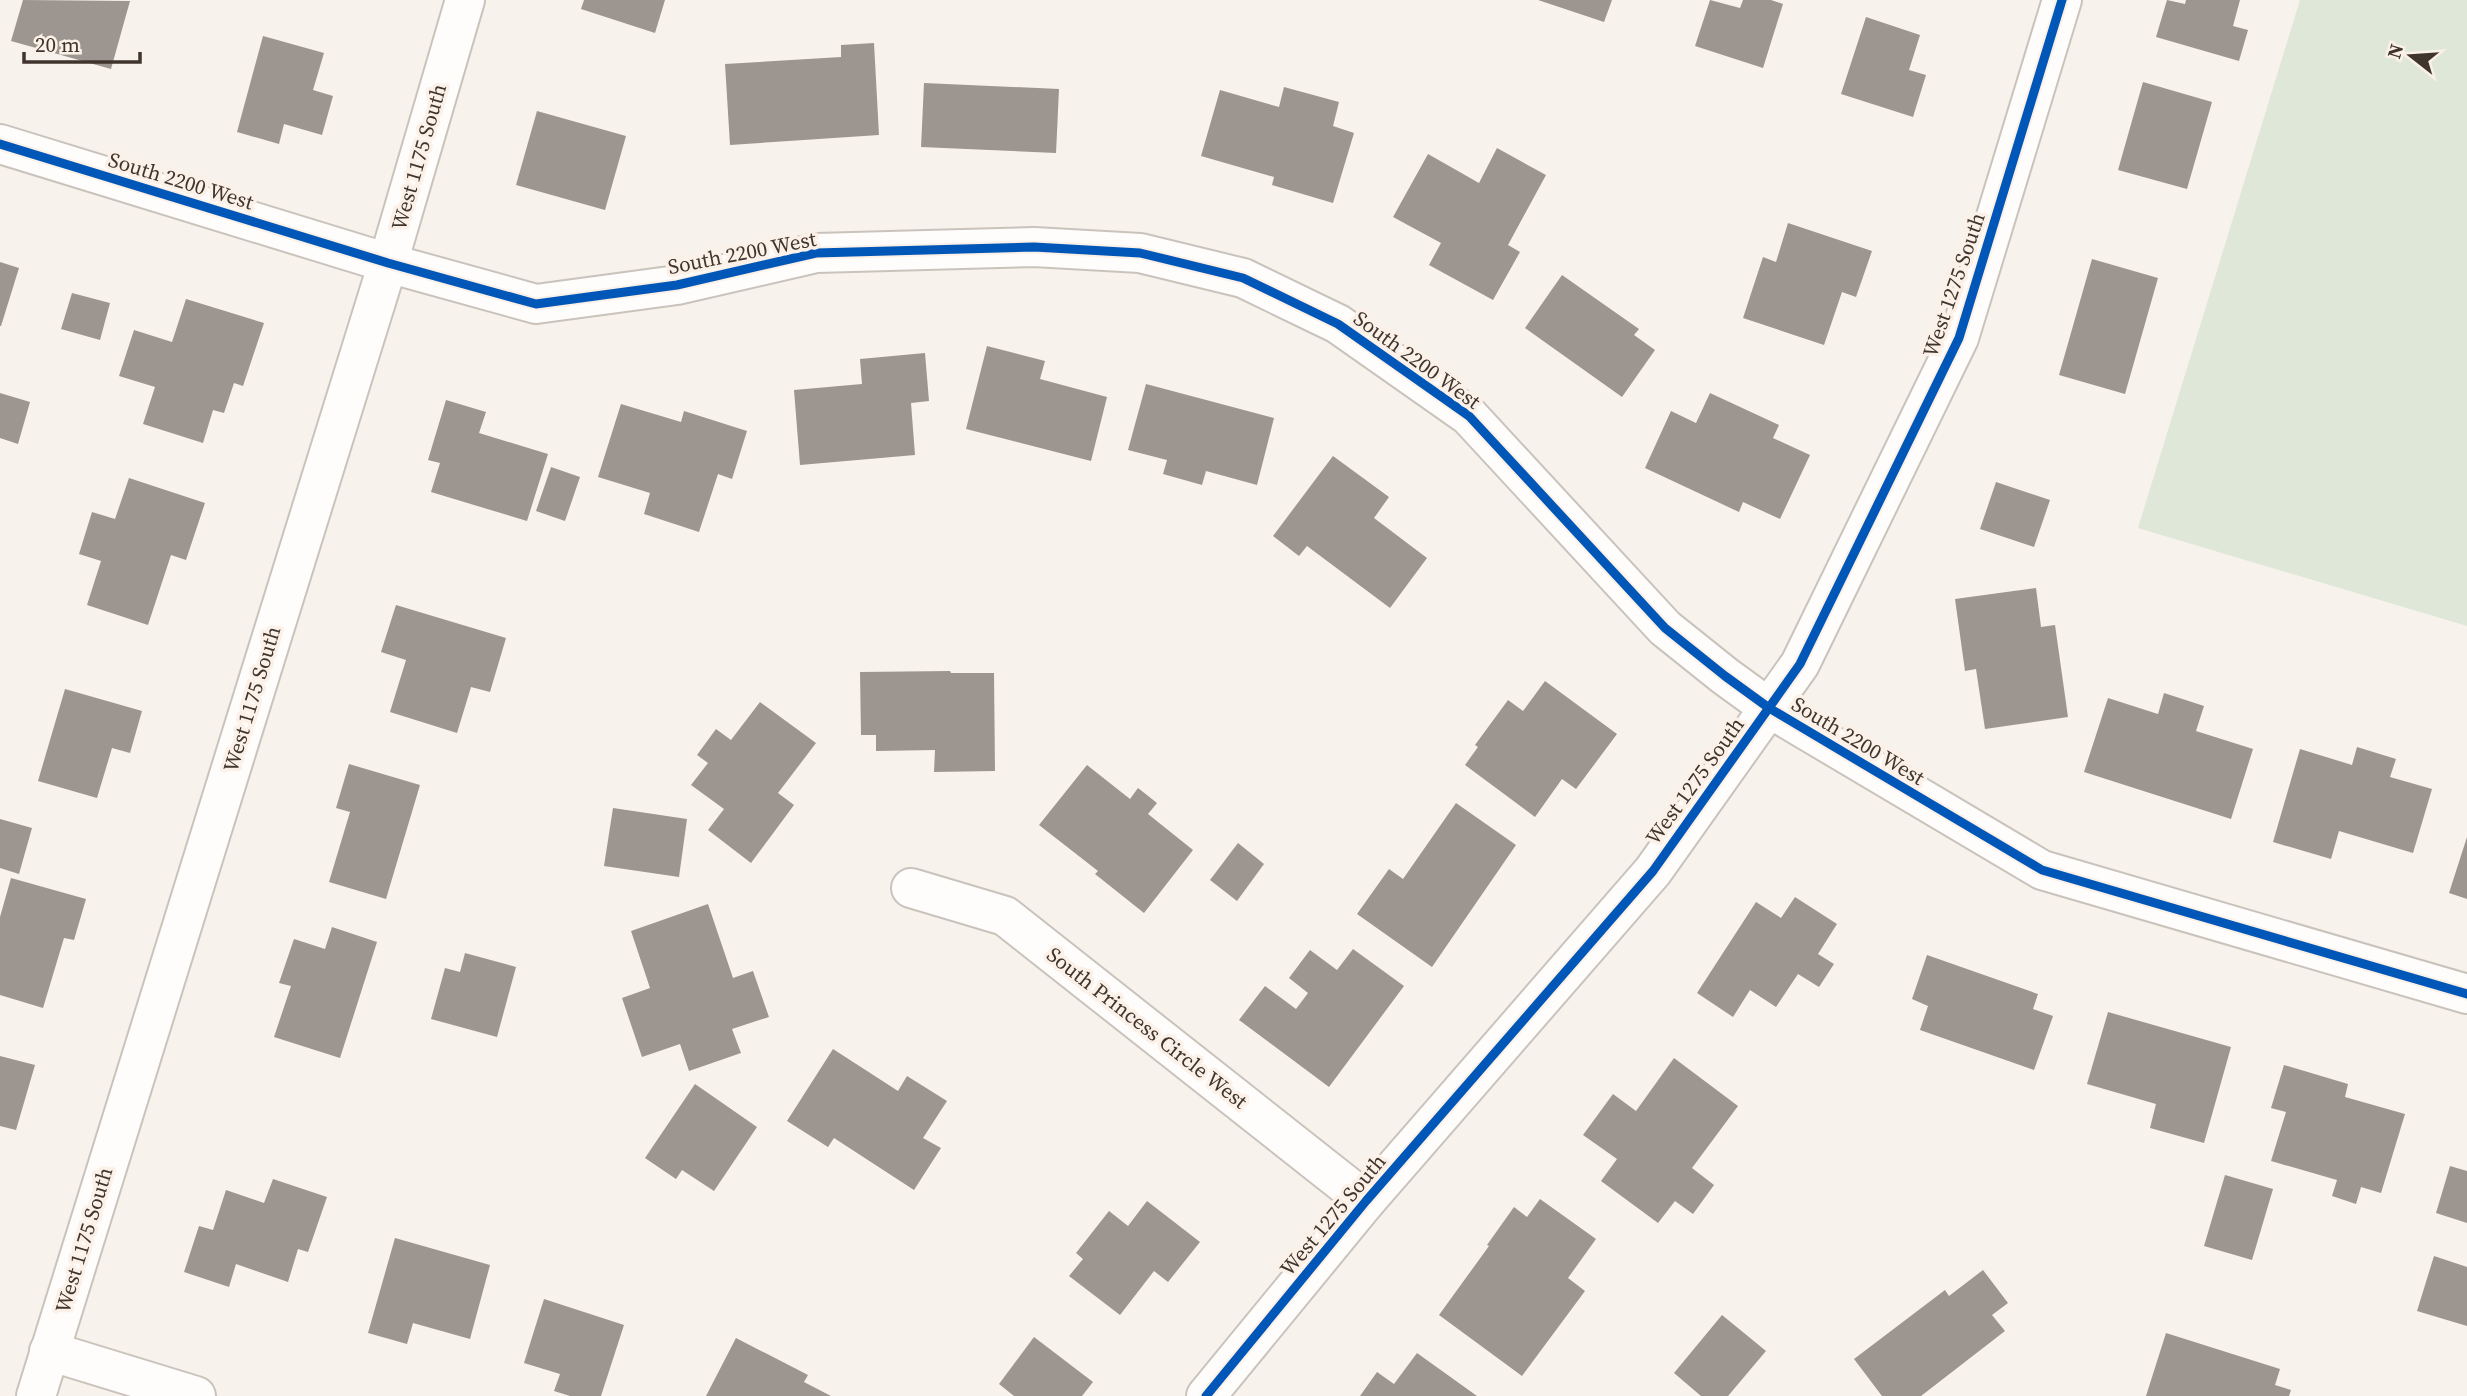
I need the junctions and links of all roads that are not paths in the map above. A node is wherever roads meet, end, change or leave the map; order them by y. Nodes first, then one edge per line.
1 (465, 0) edge
2 (2062, 0) edge
3 (0, 144) edge
4 (388, 263) junction
5 (1769, 708) junction
6 (911, 888) dead end
7 (2467, 994) edge
8 (1366, 1201) junction
9 (49, 1352) junction
10 (36, 1396) edge
11 (196, 1396) edge
12 (1206, 1396) edge

1 - 4 street, West 1175 South
2 - 5 street, West 1275 South
3 - 4 street, South 2200 West
4 - 5 street, South 2200 West
4 - 9 street, West 1175 South
5 - 7 street, South 2200 West
5 - 8 street, West 1275 South
6 - 8 street, South Princess Circle West
8 - 12 street, West 1275 South
9 - 10 street, West 1175 South
9 - 11 street

